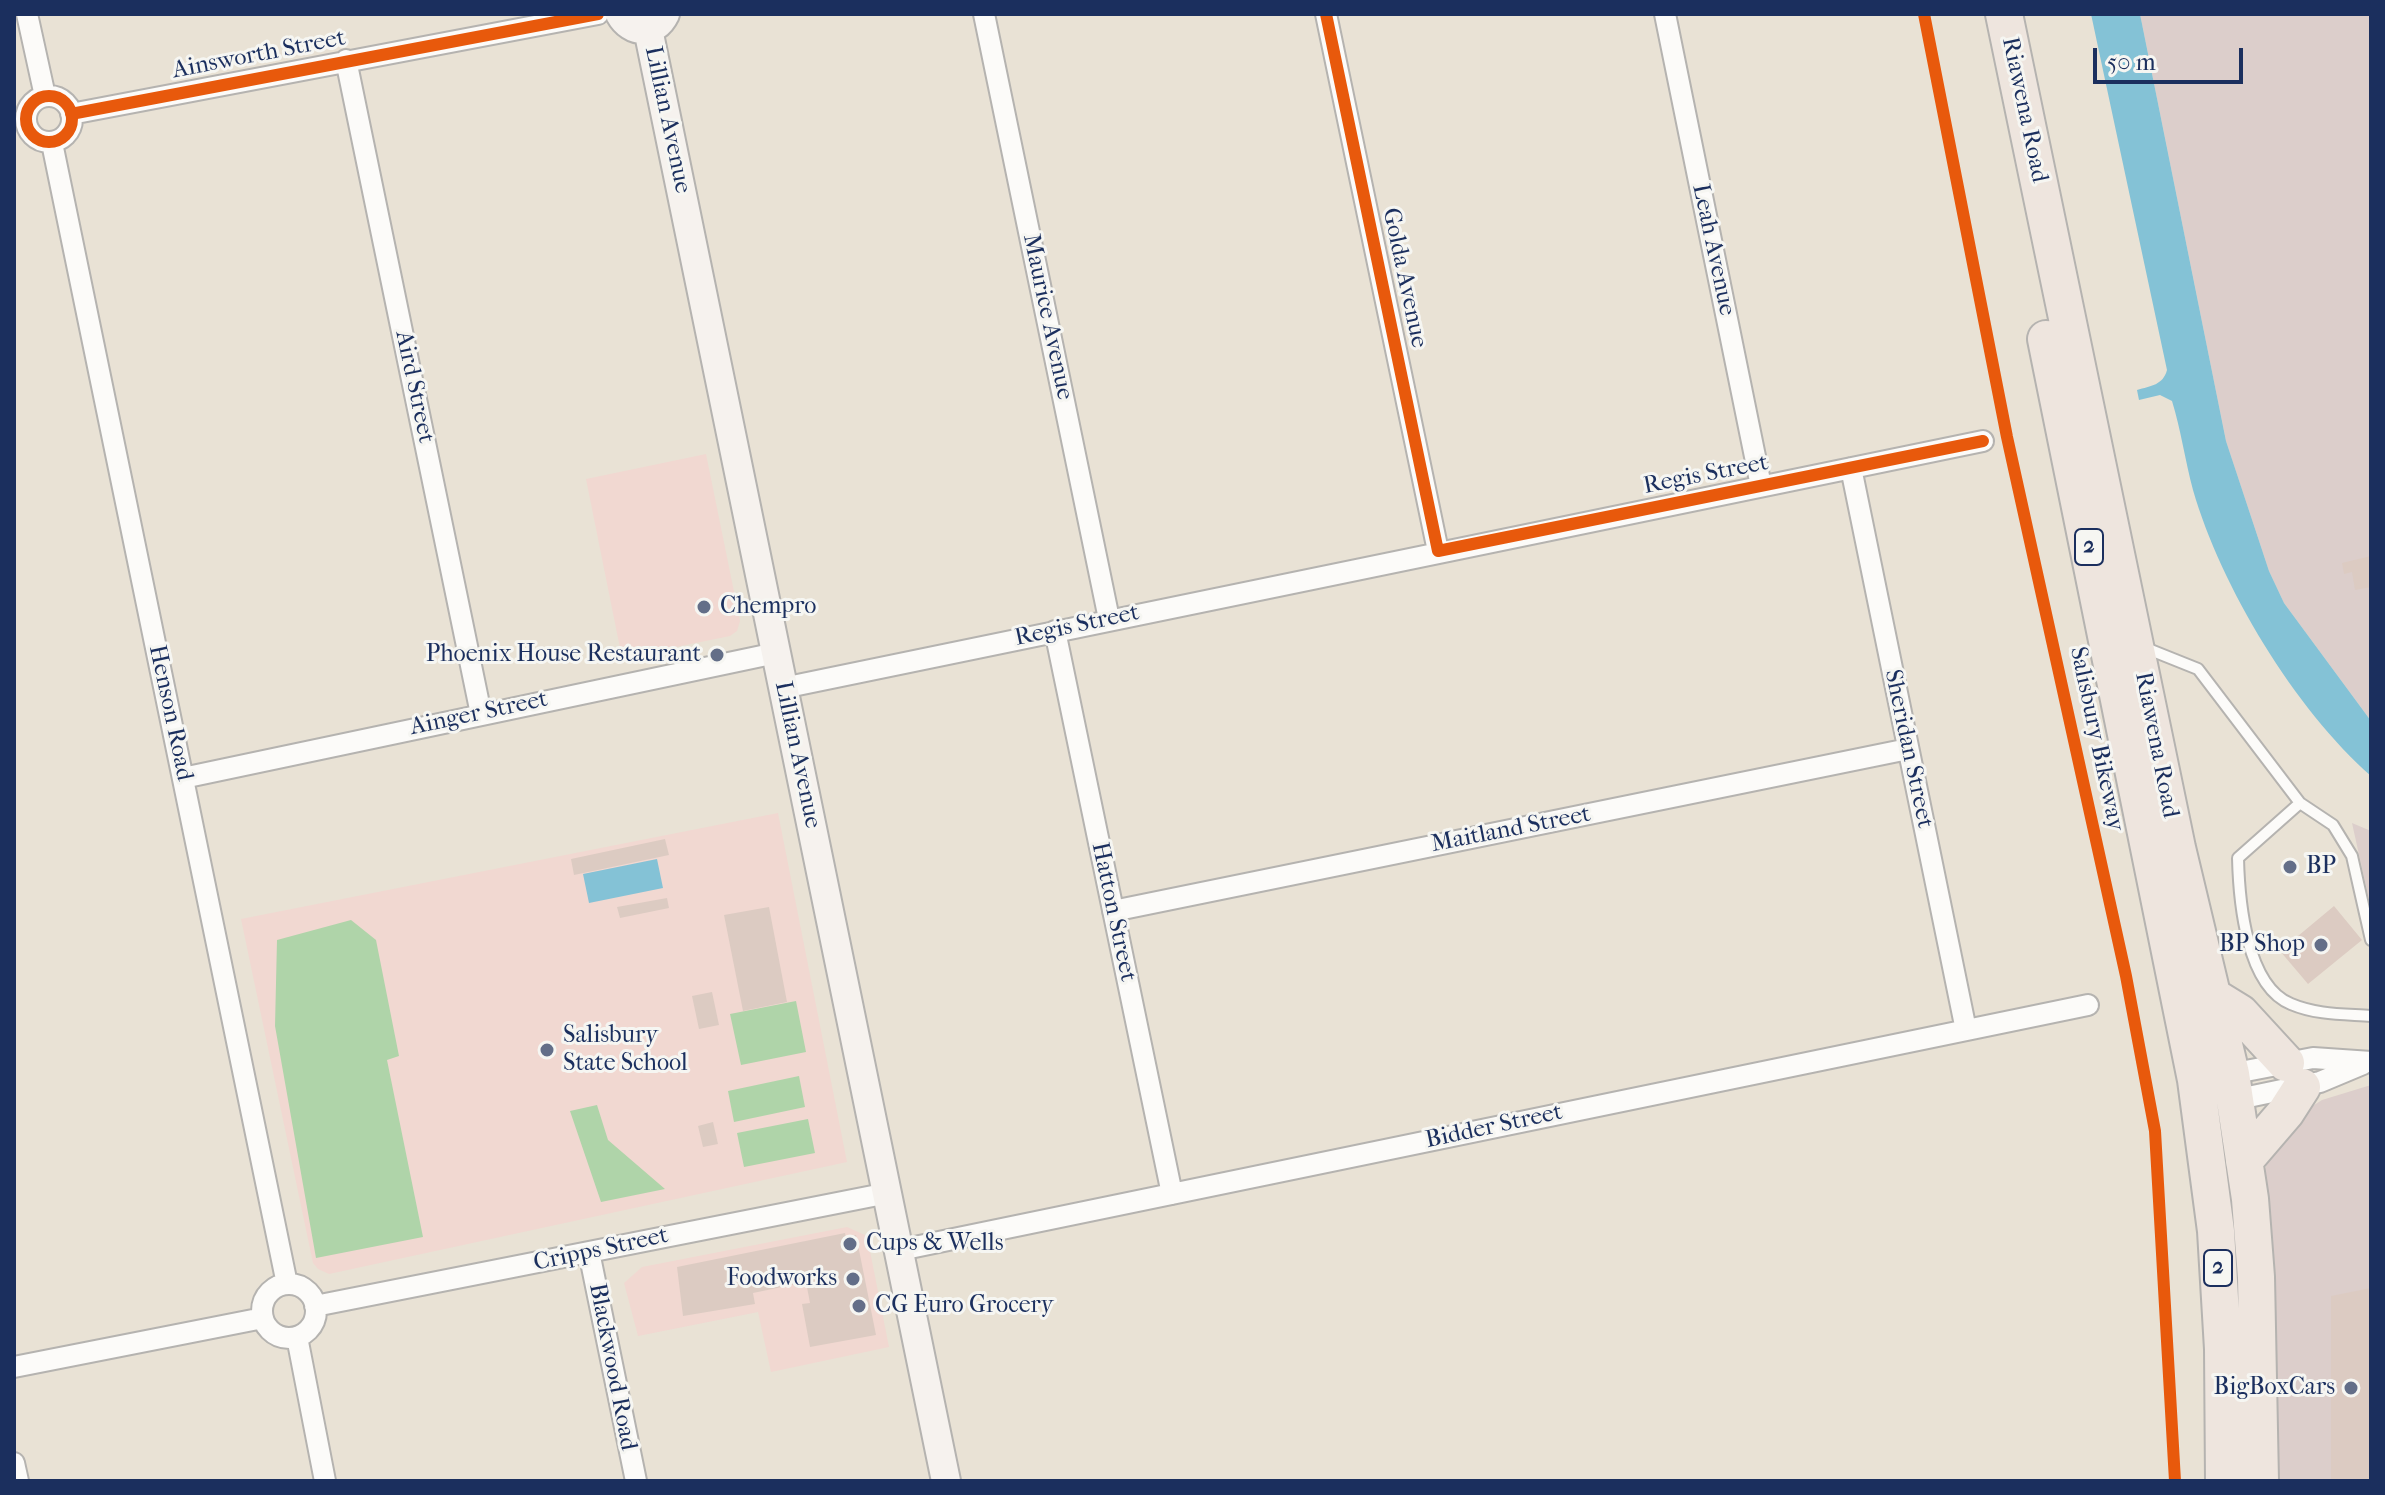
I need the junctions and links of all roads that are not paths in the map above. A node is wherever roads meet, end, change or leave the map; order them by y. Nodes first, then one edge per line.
1 (27, 14) edge
2 (598, 14) edge
3 (620, 14) edge
4 (984, 14) edge
5 (1326, 14) edge
6 (1665, 14) edge
7 (1979, 14) edge
8 (2004, 14) edge
9 (657, 22) edge
10 (346, 60) junction
11 (45, 96) junction
12 (71, 114) junction
13 (20, 124) edge
14 (52, 143) junction
15 (1983, 441) dead end
16 (1851, 468) junction
17 (1761, 486) junction
18 (1438, 551) junction
19 (1109, 619) junction
20 (1055, 631) junction
21 (2135, 644) junction
22 (776, 653) junction
23 (783, 688) junction
24 (481, 714) junction
25 (1908, 749) junction
26 (183, 778) junction
27 (2300, 803) junction
28 (1113, 911) junction
29 (2371, 940) edge
30 (2214, 997) junction
31 (2088, 1005) dead end
32 (2371, 1016) edge
33 (1966, 1030) junction
34 (2369, 1062) edge
35 (2294, 1075) junction
36 (2234, 1087) junction
37 (2198, 1093) junction
38 (2244, 1161) junction
39 (888, 1193) junction
40 (1172, 1194) junction
41 (900, 1250) junction
42 (589, 1252) junction
43 (287, 1284) junction
44 (315, 1306) junction
45 (263, 1318) junction
46 (297, 1337) junction
47 (14, 1367) edge
48 (14, 1463) edge
49 (18, 1481) edge
50 (325, 1481) edge
51 (636, 1481) edge
52 (946, 1481) edge
53 (2224, 1481) edge
54 (2260, 1481) edge

1 - 11 street
2 - 10 street, Ainsworth Street
3 - 9 street
4 - 19 street, Maurice Avenue
5 - 18 street, Golda Avenue
6 - 17 street, Leah Avenue
7 - 37 highway, Riawena Road / 2
8 - 21 highway, Riawena Road / 2
9 - 22 street, Lillian Avenue
10 - 12 street, Ainsworth Street
10 - 24 street, Aird Street
11 - 12 street
11 - 13 street
12 - 14 street
13 - 14 street
14 - 26 street, Henson Road
15 - 16 street, Regis Street
16 - 17 street, Regis Street
16 - 25 street, Sheridan Street
17 - 18 street, Regis Street
18 - 19 street, Regis Street
19 - 20 street, Regis Street
20 - 23 street, Regis Street
20 - 28 street, Hatton Street
21 - 27 lane
21 - 30 highway, Riawena Road / 2
22 - 23 street, Lillian Avenue
22 - 24 street, Ainger Street
23 - 39 street, Lillian Avenue
24 - 26 street, Ainger Street
25 - 28 street, Maitland Street
25 - 33 street, Sheridan Street
26 - 43 street, Henson Road
27 - 29 lane
27 - 32 lane
28 - 40 street, Hatton Street
30 - 35 highway
30 - 36 highway, Riawena Road / 2
31 - 33 street, Bidder Street
33 - 40 street, Bidder Street
34 - 35 street
34 - 35 street
35 - 36 street
35 - 36 street
35 - 38 highway
36 - 37 street
36 - 38 highway, Riawena Road / 2
37 - 53 highway, Riawena Road / 2
38 - 54 highway, Riawena Road / 2
39 - 41 street, Lillian Avenue
39 - 42 street, Cripps Street
40 - 41 street, Bidder Street
41 - 52 street, Lillian Avenue
42 - 44 street, Cripps Street
42 - 51 street, Blackwood Road
43 - 44 street
43 - 45 street
44 - 46 street
45 - 46 street
45 - 47 street
46 - 50 street
48 - 49 street

